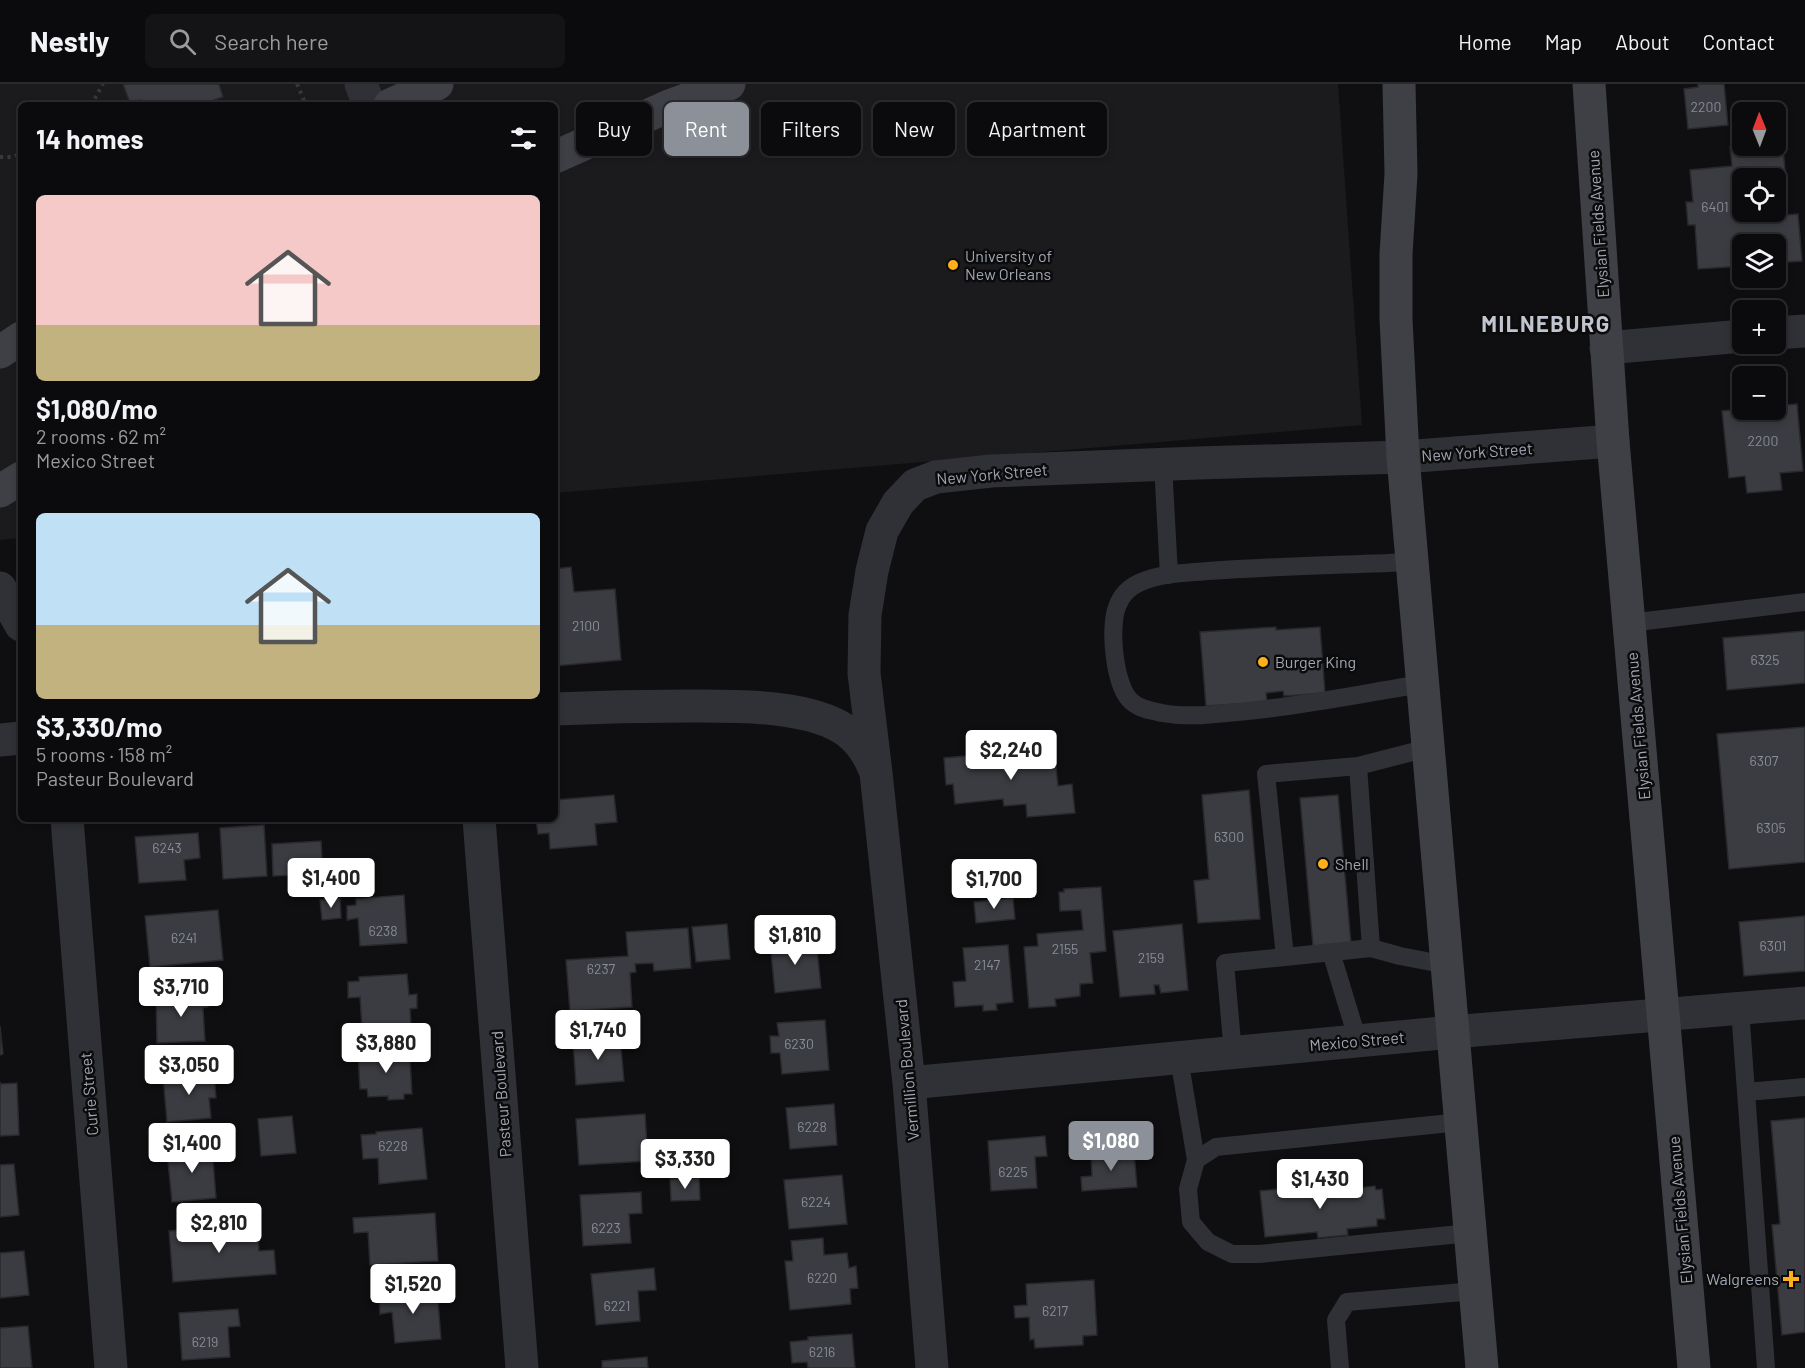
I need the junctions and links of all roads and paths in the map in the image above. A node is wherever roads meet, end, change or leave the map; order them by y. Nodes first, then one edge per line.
1 (103, 84) edge
2 (297, 84) edge
3 (361, 84) edge
4 (437, 84) edge
5 (729, 84) edge
6 (1399, 84) edge
7 (1589, 84) edge
8 (93, 102) edge
9 (305, 102) edge
10 (368, 102) edge
11 (397, 102) edge
12 (18, 155) edge
13 (558, 156) edge
14 (0, 157) edge
15 (1805, 331) edge
16 (1786, 332) edge
17 (1732, 337) edge
18 (18, 340) edge
19 (1606, 348) junction
20 (0, 352) edge
21 (1612, 441) junction
22 (1403, 458) junction
23 (1163, 464) junction
24 (18, 480) edge
25 (0, 491) edge
26 (1412, 562) junction
27 (1169, 575) junction
28 (8, 587) edge
29 (1805, 602) edge
30 (18, 616) edge
31 (1629, 623) junction
32 (1423, 684) junction
33 (558, 708) edge
34 (18, 738) edge
35 (0, 740) edge
36 (1428, 748) junction
37 (1358, 766) junction
38 (876, 773) junction
39 (67, 822) edge
40 (479, 822) edge
41 (1371, 948) junction
42 (1331, 952) junction
43 (1285, 957) junction
44 (1447, 965) junction
45 (1805, 1003) edge
46 (1740, 1009) junction
47 (1664, 1015) junction
48 (1452, 1032) junction
49 (1358, 1041) junction
50 (1233, 1053) junction
51 (1179, 1058) junction
52 (909, 1083) junction
53 (1805, 1087) edge
54 (1746, 1092) junction
55 (1460, 1122) junction
56 (1196, 1160) junction
57 (1470, 1233) junction
58 (1475, 1291) junction
59 (111, 1368) edge
60 (522, 1368) edge
61 (932, 1368) edge
62 (1340, 1368) edge
63 (1482, 1368) edge
64 (1694, 1368) edge
65 (1766, 1368) edge

1 - 8 path
2 - 9 path
3 - 10 street
4 - 11 main road
5 - 13 main road
6 - 22 main road
7 - 19 main road, Elysian Fields Avenue
12 - 14 path
15 - 16 street
17 - 19 street
18 - 20 main road
19 - 21 main road, Elysian Fields Avenue
21 - 22 street, New York Street
21 - 31 main road, Elysian Fields Avenue
22 - 23 street, New York Street
22 - 26 main road
23 - 27 lane
23 - 38 street, New York Street
24 - 25 main road
26 - 27 lane
26 - 32 main road
27 - 32 lane
28 - 30 street
29 - 31 lane
31 - 47 main road, Elysian Fields Avenue
32 - 36 main road
33 - 38 street
34 - 35 street
36 - 37 lane
36 - 44 main road
37 - 41 lane
37 - 43 lane
38 - 52 street, Vermillion Boulevard
39 - 59 street, Curie Street
40 - 60 street, Pasteur Boulevard
41 - 42 lane
41 - 44 lane
42 - 43 lane
42 - 49 lane
43 - 50 lane
44 - 48 main road
45 - 46 street, Mexico Street
46 - 47 street, Mexico Street
46 - 54 lane
47 - 48 street, Mexico Street
47 - 64 main road, Elysian Fields Avenue
48 - 49 street, Mexico Street
48 - 55 main road
49 - 50 street, Mexico Street
50 - 51 street, Mexico Street
51 - 52 street, Mexico Street
51 - 56 lane
52 - 61 street, Vermillion Boulevard
53 - 54 lane
54 - 65 lane
55 - 56 lane
55 - 57 main road
56 - 57 lane
57 - 58 main road
58 - 62 lane
58 - 63 main road

